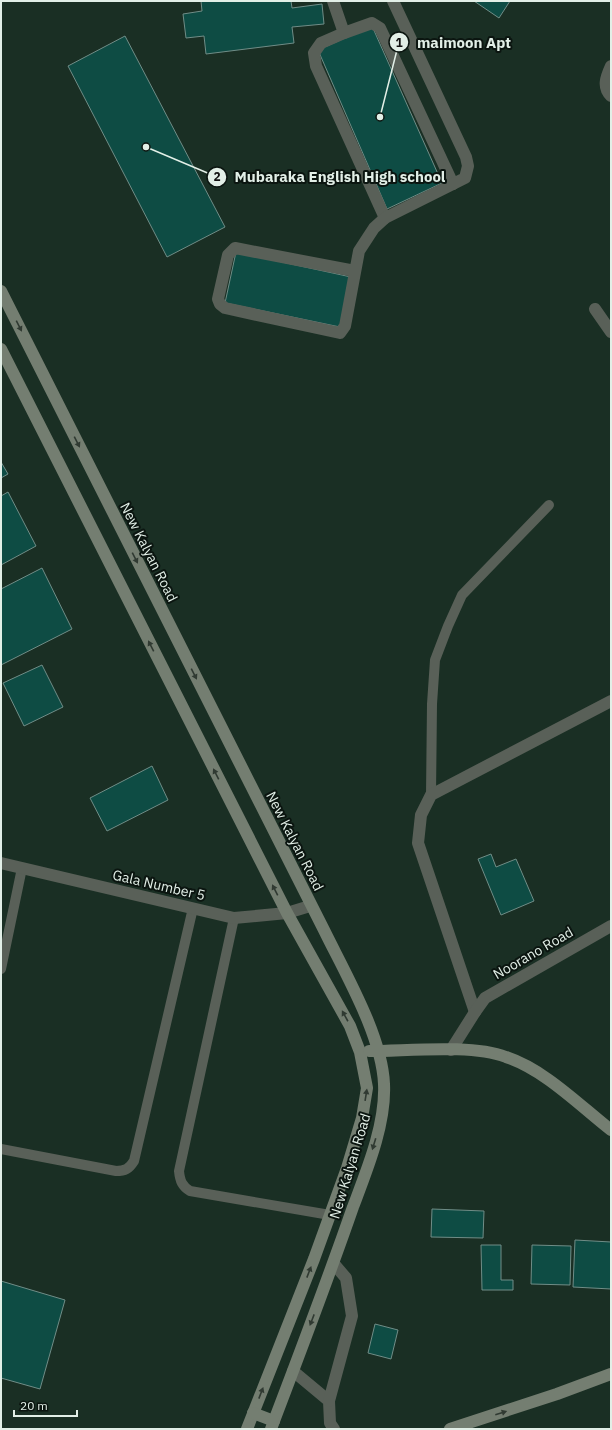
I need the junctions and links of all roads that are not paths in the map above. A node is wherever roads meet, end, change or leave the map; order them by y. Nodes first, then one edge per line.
1 (333, 1) edge
2 (393, 1) edge
3 (344, 33) junction
4 (611, 66) edge
5 (611, 96) edge
6 (453, 184) junction
7 (385, 218) junction
8 (354, 271) junction
9 (1, 291) edge
10 (595, 308) dead end
11 (611, 332) edge
12 (1, 349) edge
13 (549, 505) dead end
14 (611, 701) edge
15 (431, 795) junction
16 (1, 863) edge
17 (22, 868) junction
18 (310, 906) junction
19 (193, 908) junction
20 (287, 913) junction
21 (234, 918) junction
22 (611, 926) edge
23 (1, 969) edge
24 (474, 1012) junction
25 (451, 1050) junction
26 (378, 1051) junction
27 (360, 1052) junction
28 (611, 1130) edge
29 (1, 1149) edge
30 (330, 1215) junction
31 (334, 1264) junction
32 (293, 1371) junction
33 (611, 1374) edge
34 (329, 1401) junction
35 (253, 1413) junction
36 (480, 1424) edge
37 (272, 1425) edge
38 (247, 1429) edge
39 (334, 1429) edge
40 (450, 1429) edge

1 - 3 street
2 - 6 street
3 - 6 street
3 - 7 street
4 - 5 street
6 - 7 street
7 - 8 street
8 - 8 street
9 -> 18 street, New Kalyan Road
10 - 11 street
20 -> 12 street, New Kalyan Road
13 - 15 lane
14 - 15 street
15 - 24 street
16 - 17 street, Gala Number 5
17 - 19 street, Gala Number 5
17 - 23 lane
18 - 20 street, Gala Number 5
18 - 26 street, New Kalyan Road
19 - 21 street, Gala Number 5
19 - 29 lane
20 - 21 street, Gala Number 5
27 -> 20 street, New Kalyan Road
21 - 30 lane
22 - 24 street, Noorano Road
24 - 25 street, Noorano Road
25 - 26 street
25 - 28 street
26 - 27 street
26 -> 31 street, New Kalyan Road
30 -> 27 street, New Kalyan Road
35 -> 30 street, New Kalyan Road
31 -> 32 street, New Kalyan Road
31 - 34 street
32 - 34 street
32 - 37 street, New Kalyan Road
36 -> 33 street
34 - 39 street
35 - 37 street
35 - 38 street, New Kalyan Road
36 - 40 street

